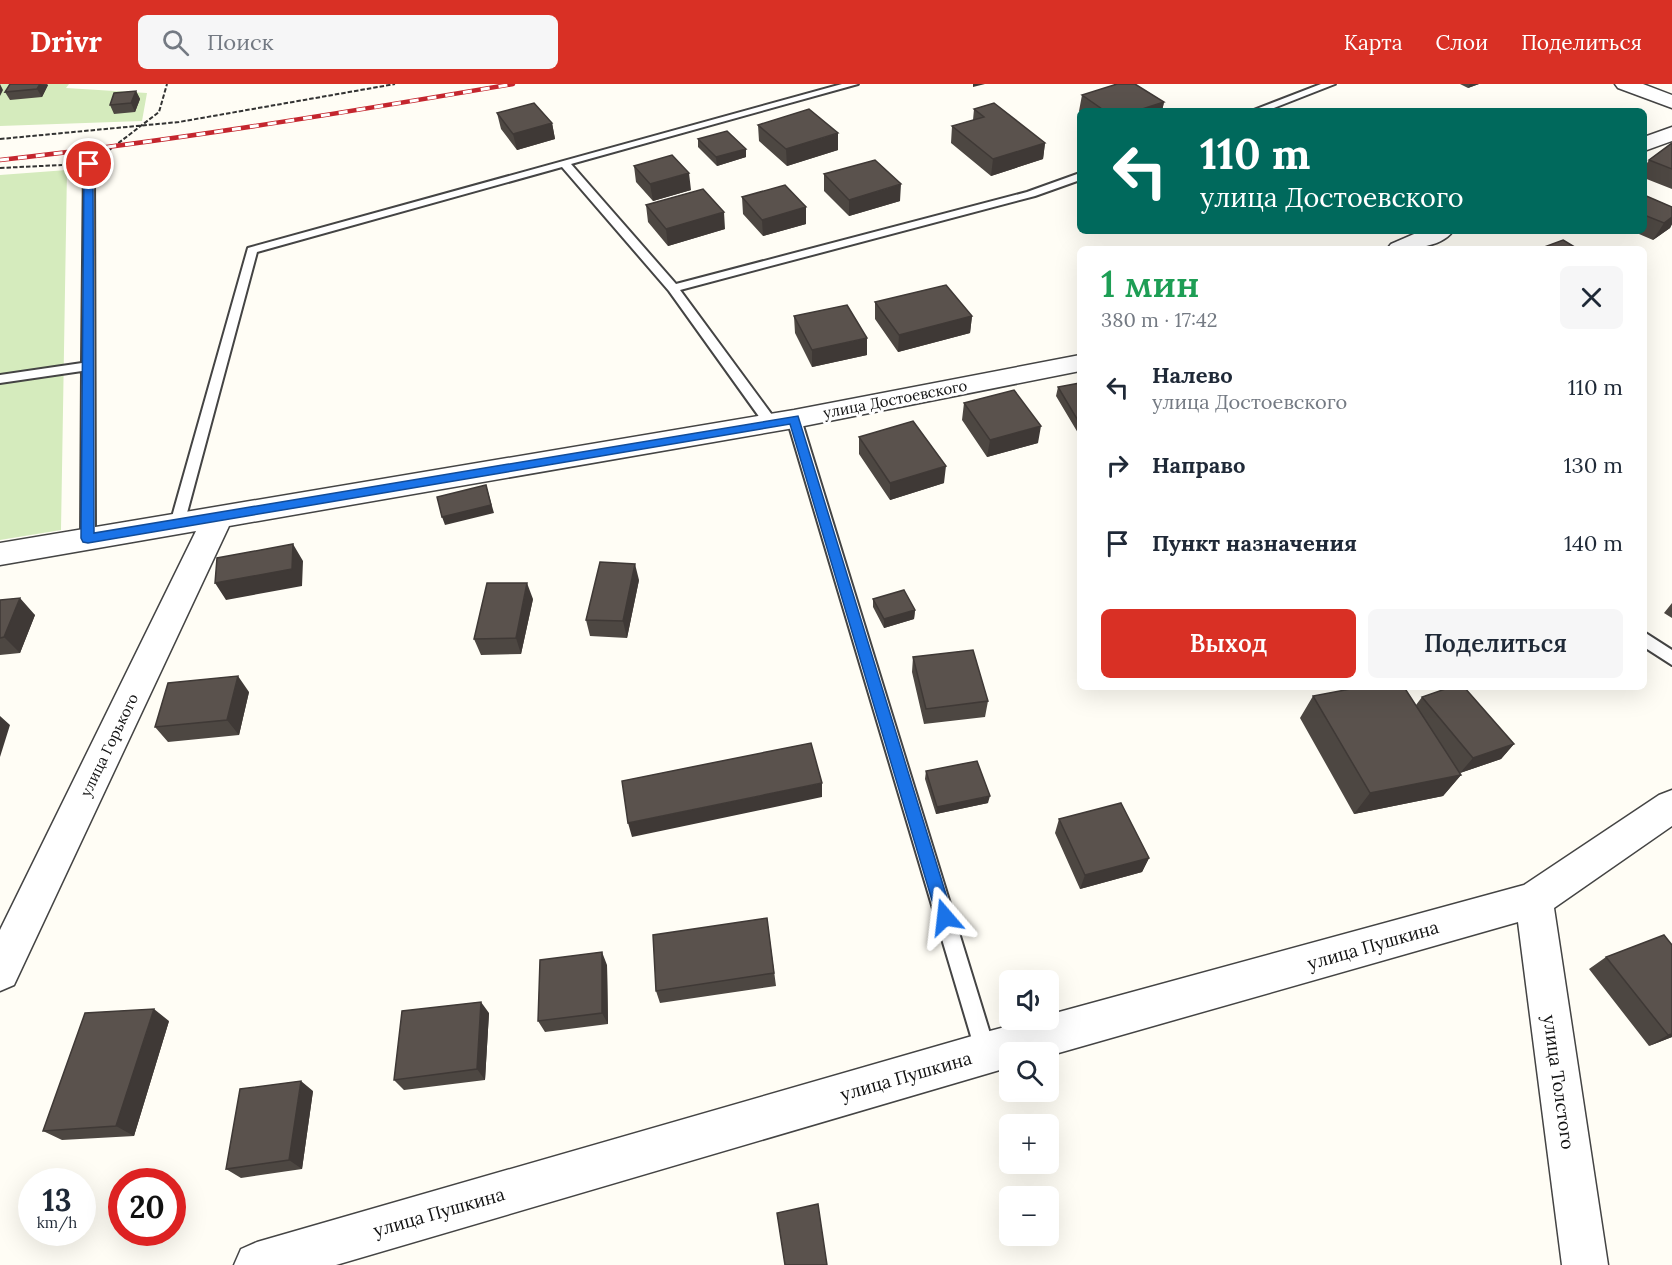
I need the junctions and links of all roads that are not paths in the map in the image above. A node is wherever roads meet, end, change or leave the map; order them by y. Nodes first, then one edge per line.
1 (853, 84) edge
2 (1330, 84) edge
3 (1625, 84) edge
4 (1672, 102) edge
5 (1264, 108) edge
6 (1672, 133) edge
7 (1647, 144) edge
8 (564, 163) junction
9 (89, 164) road end
10 (1077, 177) edge
11 (1434, 234) edge
12 (1406, 246) edge
13 (673, 288) junction
14 (1077, 364) edge
15 (88, 366) junction
16 (0, 379) edge
17 (782, 420) junction
18 (218, 517) junction
19 (177, 524) junction
20 (88, 538) junction
21 (0, 554) edge
22 (1647, 640) edge
23 (1672, 659) edge
24 (1672, 806) edge
25 (1534, 900) junction
26 (3, 958) edge
27 (986, 1053) junction
28 (256, 1265) edge
29 (1585, 1265) edge

1 - 8 lane
2 - 5 lane
3 - 4 street
6 - 7 street
8 - 13 lane
8 - 19 lane
9 - 15 lane
10 - 13 lane
11 - 12 street
13 - 17 lane
14 - 17 street, улица Достоевского
15 - 16 lane
15 - 20 lane
17 - 18 street, улица Достоевского
17 - 27 lane
18 - 19 street, улица Достоевского
18 - 26 street, улица Горького
19 - 20 street, улица Достоевского
20 - 21 street, улица Достоевского
22 - 23 lane
24 - 25 street, улица Пушкина
25 - 27 street, улица Пушкина
25 - 29 street, улица Толстого
27 - 28 street, улица Пушкина

